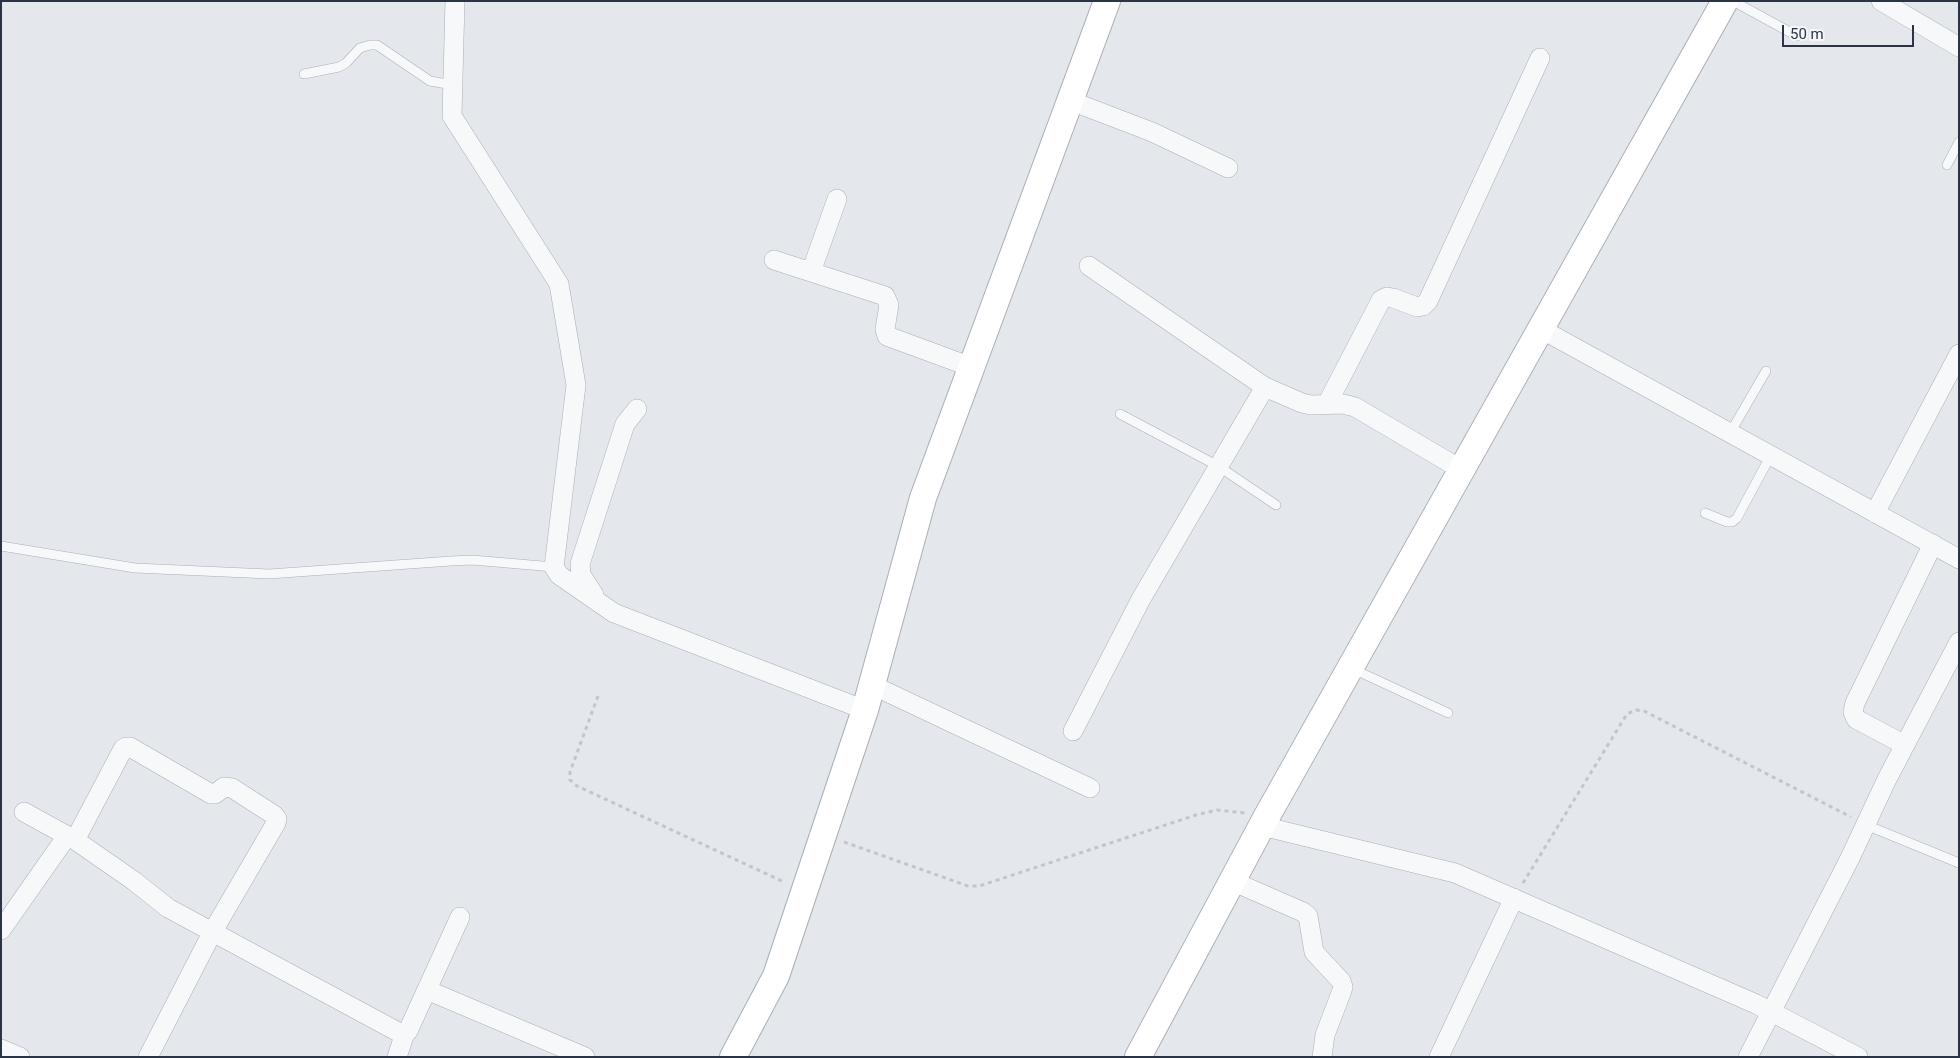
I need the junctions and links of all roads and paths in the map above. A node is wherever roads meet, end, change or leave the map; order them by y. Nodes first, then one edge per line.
1 (455, 1) edge
2 (1107, 1) edge
3 (1726, 1) edge
4 (1733, 1) edge
5 (1881, 1) edge
6 (1797, 36) dead end
7 (1959, 46) edge
8 (1540, 58) dead end
9 (304, 74) dead end
10 (453, 85) junction
11 (1071, 101) junction
12 (1959, 142) edge
13 (1947, 166) dead end
14 (1228, 168) dead end
15 (837, 199) dead end
16 (774, 260) dead end
17 (1089, 266) dead end
18 (811, 272) junction
19 (1541, 329) junction
20 (1959, 354) edge
21 (971, 366) junction
22 (1766, 372) dead end
23 (1266, 387) junction
24 (1328, 404) junction
25 (637, 409) dead end
26 (1120, 414) dead end
27 (1730, 433) junction
28 (1770, 455) junction
29 (1218, 466) junction
30 (1462, 470) junction
31 (1276, 505) dead end
32 (1705, 513) dead end
33 (1875, 513) junction
34 (1933, 544) junction
35 (1, 546) edge
36 (1959, 559) edge
37 (554, 567) junction
38 (599, 603) junction
39 (1959, 642) edge
40 (1351, 668) junction
41 (598, 696) dead end
42 (868, 697) junction
43 (1448, 714) dead end
44 (1073, 731) dead end
45 (1905, 745) junction
46 (1090, 788) dead end
47 (24, 812) dead end
48 (1264, 821) junction
49 (1866, 825) junction
50 (824, 835) junction
51 (71, 838) junction
52 (1959, 863) edge
53 (1232, 881) junction
54 (805, 892) junction
55 (1514, 898) junction
56 (460, 917) dead end
57 (1, 930) edge
58 (213, 931) junction
59 (427, 990) junction
60 (1771, 1012) junction
61 (405, 1034) junction
62 (1, 1049) edge
63 (581, 1056) edge
64 (20, 1057) edge
65 (148, 1057) edge
66 (397, 1057) edge
67 (732, 1057) edge
68 (1138, 1057) edge
69 (1322, 1057) edge
70 (1439, 1057) edge
71 (1748, 1057) edge
72 (1858, 1057) edge

1 - 10 street
2 - 11 street
3 - 19 street
4 - 6 lane
5 - 7 street
8 - 24 street
9 - 10 lane
10 - 37 street
11 - 14 street
11 - 21 street
12 - 13 lane
15 - 18 street
16 - 18 street
17 - 23 street
18 - 21 street
19 - 27 street
19 - 30 street
20 - 33 street
21 - 42 street
22 - 27 lane
23 - 24 street
23 - 29 street
24 - 30 street
25 - 38 street
26 - 29 lane
27 - 28 street
28 - 32 lane
28 - 33 street
29 - 31 lane
29 - 44 street
30 - 40 street
33 - 34 street
34 - 36 street
34 - 45 street
35 - 37 lane
37 - 38 street
38 - 42 street
39 - 45 street
40 - 43 lane
40 - 48 street
41 - 54 path
42 - 46 street
42 - 50 street
45 - 49 street
47 - 51 street
48 - 50 path
48 - 53 street
48 - 55 street
49 - 52 lane
49 - 55 path
49 - 60 street
50 - 54 street
51 - 57 street
51 - 58 street
51 - 58 street
53 - 68 street
53 - 69 street
54 - 67 street
55 - 60 street
55 - 70 street
56 - 59 street
58 - 61 street
58 - 65 street
59 - 61 street
59 - 63 street
60 - 71 street
60 - 72 street
61 - 66 street
62 - 64 street

